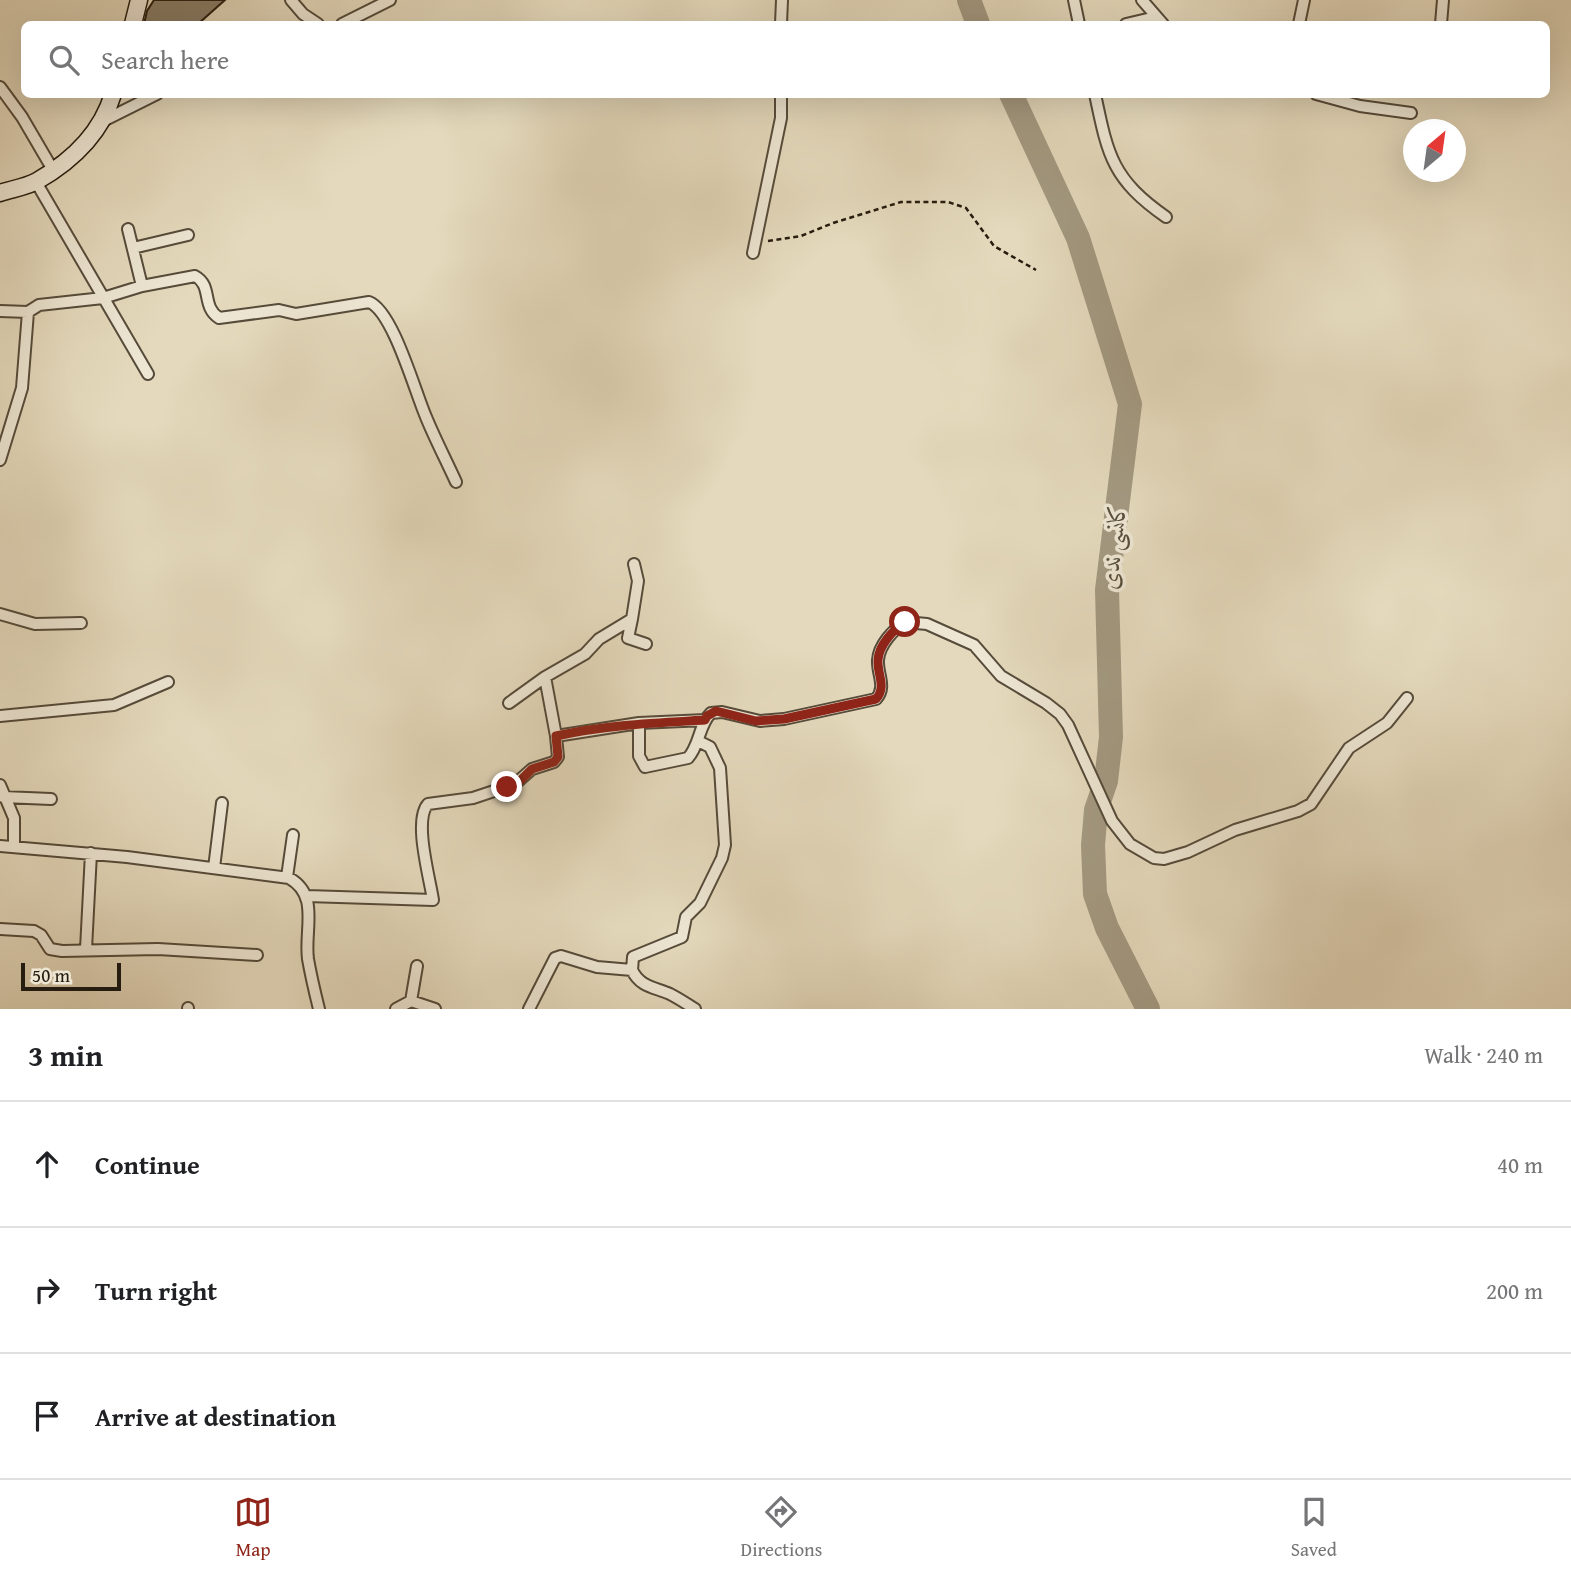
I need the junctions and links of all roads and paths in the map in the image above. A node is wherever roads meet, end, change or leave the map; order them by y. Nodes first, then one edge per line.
1 (139, 0) edge
2 (291, 0) edge
3 (390, 0) edge
4 (782, 0) edge
5 (1074, 0) edge
6 (1142, 0) edge
7 (1304, 0) edge
8 (1443, 0) edge
9 (133, 21) edge
10 (314, 21) edge
11 (348, 21) edge
12 (781, 21) edge
13 (1078, 21) edge
14 (1159, 21) edge
15 (1300, 21) edge
16 (1441, 21) edge
17 (0, 88) edge
18 (144, 98) edge
19 (781, 98) edge
20 (1096, 98) edge
21 (1331, 98) edge
22 (107, 109) edge
23 (1411, 113) dead end
24 (53, 170) junction
25 (36, 182) junction
26 (0, 193) edge
27 (1166, 217) dead end
28 (128, 229) dead end
29 (188, 235) dead end
30 (133, 248) junction
31 (754, 248) joint
32 (1037, 270) dead end
33 (142, 286) junction
34 (103, 298) junction
35 (0, 311) edge
36 (28, 312) junction
37 (148, 374) dead end
38 (0, 460) edge
39 (456, 481) dead end
40 (634, 564) dead end
41 (0, 614) edge
42 (632, 619) junction
43 (81, 623) dead end
44 (646, 644) dead end
45 (545, 677) junction
46 (168, 682) dead end
47 (1407, 698) dead end
48 (509, 703) dead end
49 (0, 716) edge
50 (705, 720) junction
51 (639, 723) junction
52 (556, 736) junction
53 (698, 741) junction
54 (0, 785) edge
55 (3, 797) edge
56 (51, 799) dead end
57 (222, 803) dead end
58 (293, 835) dead end
59 (0, 846) edge
60 (13, 846) junction
61 (91, 853) junction
62 (214, 867) junction
63 (287, 877) junction
64 (307, 896) junction
65 (0, 929) edge
66 (86, 949) junction
67 (257, 955) dead end
68 (417, 966) dead end
69 (632, 970) junction
70 (411, 1001) junction
71 (319, 1009) edge
72 (397, 1009) edge
73 (435, 1009) edge
74 (529, 1009) edge
75 (695, 1009) edge

1 - 9 main road
2 - 10 street
3 - 11 street
4 - 12 street
5 - 13 street
6 - 14 street
7 - 15 street
8 - 16 street
17 - 24 street
18 - 22 street
19 - 31 street
20 - 27 street
21 - 23 street
22 - 24 main road
24 - 25 main road
25 - 26 main road
25 - 34 street
28 - 30 street
29 - 30 street
30 - 33 street
31 - 32 path
33 - 34 street
33 - 39 street
34 - 36 street
34 - 37 street
35 - 36 street
36 - 38 street
40 - 42 street
41 - 43 street
42 - 44 street
42 - 45 street
45 - 48 street
45 - 52 street
46 - 49 street
47 - 50 street
50 - 51 street
50 - 53 street
51 - 52 street
51 - 53 street
52 - 64 street
53 - 69 street
54 - 55 street
55 - 56 street
55 - 60 street
57 - 62 street
58 - 63 street
59 - 60 street
60 - 61 street
61 - 62 street
61 - 66 street
62 - 63 street
63 - 64 street
64 - 71 street
65 - 66 street
66 - 67 street
68 - 70 street
69 - 74 street
69 - 75 street
70 - 72 street
70 - 73 street

